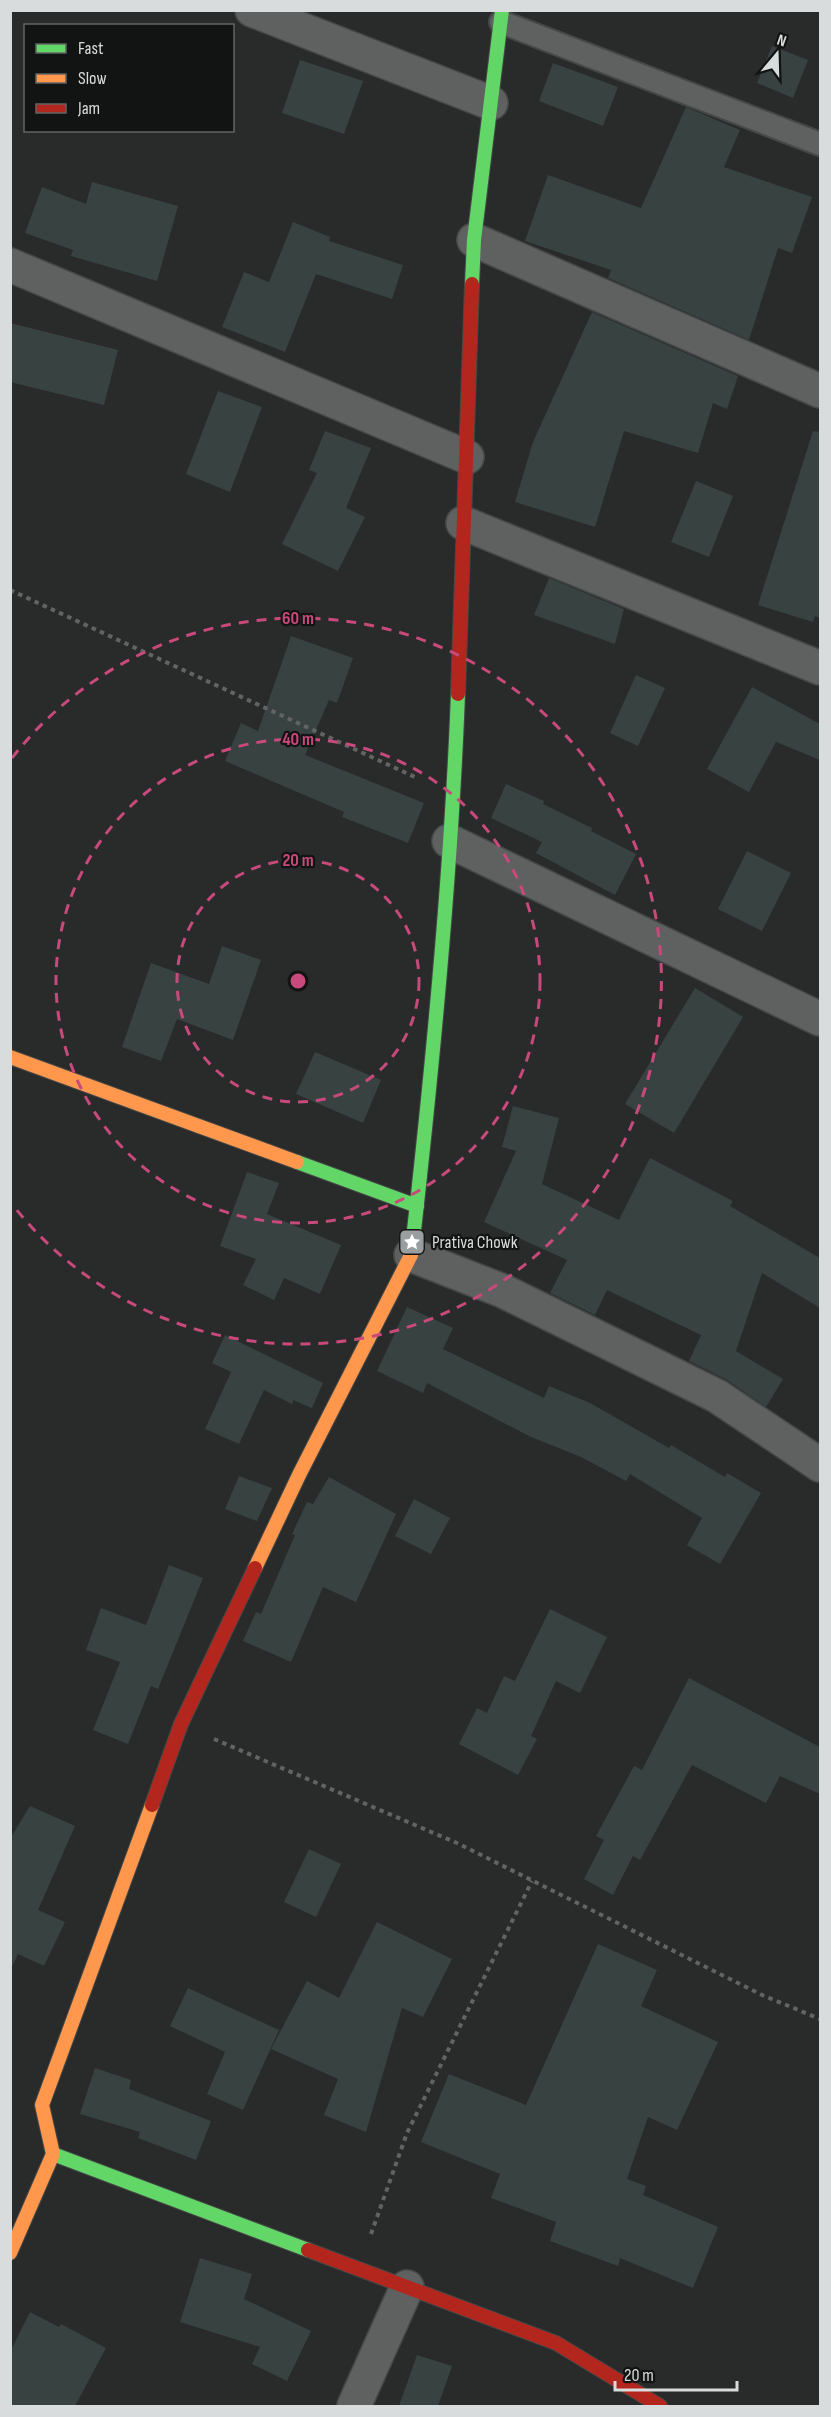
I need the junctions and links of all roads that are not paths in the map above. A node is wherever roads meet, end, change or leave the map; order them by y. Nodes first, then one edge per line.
1 (252, 10) edge
2 (502, 16) edge
3 (491, 103) junction
4 (820, 144) edge
5 (474, 240) junction
6 (10, 265) edge
7 (820, 391) edge
8 (466, 457) junction
9 (464, 523) junction
10 (820, 668) edge
11 (449, 841) junction
12 (820, 1019) edge
13 (10, 1057) edge
14 (417, 1206) junction
15 (411, 1255) junction
16 (820, 1465) edge
17 (53, 2154) junction
18 (10, 2253) edge
19 (407, 2287) junction
20 (354, 2406) edge
21 (660, 2406) edge

1 - 3 street
2 - 3 street
2 - 4 lane
3 - 5 street
5 - 7 street
5 - 8 street
6 - 8 street
8 - 9 street
9 - 10 street
9 - 11 street
11 - 12 street
11 - 14 street
13 - 14 street
14 - 15 street
15 - 16 street
15 - 17 street
17 - 18 street
17 - 19 street
19 - 20 street
19 - 21 street

